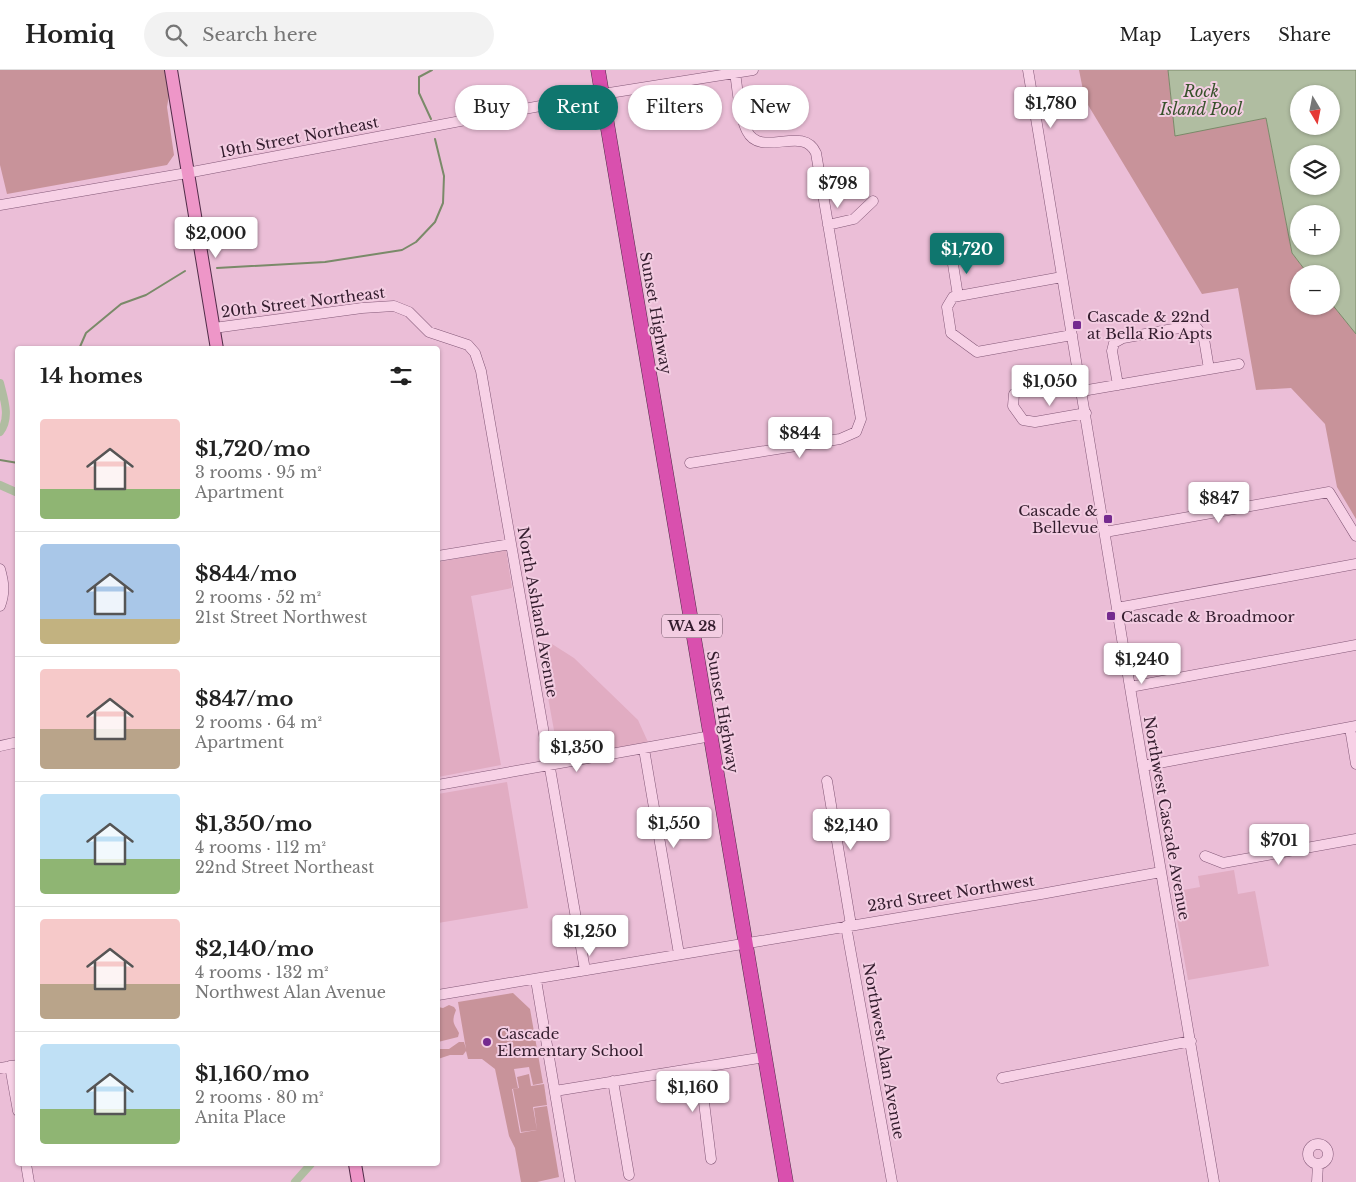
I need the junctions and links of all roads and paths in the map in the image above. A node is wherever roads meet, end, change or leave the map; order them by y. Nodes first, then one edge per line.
1 (171, 70) edge
2 (598, 70) edge
3 (753, 70) edge
4 (1028, 70) edge
5 (735, 73) junction
6 (601, 85) edge
7 (618, 92) edge
8 (538, 106) edge
9 (609, 130) edge
10 (187, 173) junction
11 (873, 201) dead end
12 (0, 205) edge
13 (828, 225) junction
14 (952, 258) dead end
15 (1062, 277) junction
16 (958, 296) junction
17 (419, 323) joint
18 (214, 328) junction
19 (1072, 335) junction
20 (217, 346) edge
21 (1240, 364) dead end
22 (1209, 369) junction
23 (1118, 385) junction
24 (1082, 391) junction
25 (1014, 394) dead end
26 (1086, 413) junction
27 (690, 463) dead end
28 (1105, 532) junction
29 (1356, 536) edge
30 (511, 544) junction
31 (440, 556) edge
32 (1356, 564) edge
33 (0, 569) edge
34 (0, 606) edge
35 (1117, 608) junction
36 (1356, 646) edge
37 (1130, 687) junction
38 (1353, 727) edge
39 (711, 736) junction
40 (15, 743) edge
41 (0, 746) edge
42 (644, 749) junction
43 (1356, 764) edge
44 (550, 765) junction
45 (1143, 766) junction
46 (827, 780) dead end
47 (440, 785) edge
48 (1356, 839) edge
49 (1205, 856) dead end
50 (1161, 872) junction
51 (849, 925) junction
52 (746, 943) junction
53 (679, 954) junction
54 (586, 970) junction
55 (536, 980) junction
56 (440, 995) edge
57 (1191, 1041) junction
58 (765, 1057) junction
59 (9, 1067) edge
60 (702, 1067) junction
61 (1002, 1078) dead end
62 (613, 1081) junction
63 (555, 1091) junction
64 (15, 1096) edge
65 (711, 1159) dead end
66 (1318, 1164) dead end
67 (26, 1166) edge
68 (355, 1166) edge
69 (629, 1175) dead end
70 (29, 1182) edge
71 (358, 1182) edge
72 (570, 1182) edge
73 (786, 1182) edge
74 (892, 1182) edge
75 (1214, 1182) edge
76 (1317, 1182) edge

1 - 10 main road
2 - 6 highway, Sunset Highway / WA 28
3 - 5 street, 19th Street Northeast
4 - 15 street, Northwest Cascade Avenue
5 - 7 street, 19th Street Northeast
5 - 13 street
8 - 10 street, 19th Street Northeast
9 - 39 highway, Sunset Highway / WA 28
10 - 12 street, 19th Street Northeast
10 - 18 main road
11 - 13 street
13 - 27 street
14 - 16 street
15 - 16 street
15 - 19 street, Northwest Cascade Avenue
16 - 19 street
17 - 18 street, 20th Street Northeast
17 - 30 street, North Ashland Avenue
18 - 20 main road
19 - 24 street, Northwest Cascade Avenue
21 - 22 street
22 - 23 street
22 - 23 street
23 - 24 street
24 - 26 street, Northwest Cascade Avenue
25 - 26 street
26 - 28 street, Northwest Cascade Avenue
28 - 29 street
28 - 35 street, Northwest Cascade Avenue
30 - 31 street
30 - 44 street, North Ashland Avenue
32 - 35 street
33 - 34 street
35 - 37 street, Northwest Cascade Avenue
36 - 37 street
37 - 45 street, Northwest Cascade Avenue
38 - 43 street
38 - 45 street
39 - 42 street
39 - 52 highway, Sunset Highway / WA 28
40 - 41 street
42 - 44 street
42 - 53 street
44 - 47 street
44 - 54 street, North Ashland Avenue
45 - 50 street, Northwest Cascade Avenue
46 - 51 street, Northwest Alan Avenue
48 - 49 street
50 - 51 street, 23rd Street Northwest
50 - 57 street, Northwest Cascade Avenue
51 - 52 street, 23rd Street Northwest
51 - 74 street, Northwest Alan Avenue
52 - 53 street, 23rd Street Northwest
52 - 58 highway, Sunset Highway / WA 28
53 - 54 street, 23rd Street Northwest
54 - 55 street, 23rd Street Northwest
55 - 56 street, 23rd Street Northwest
55 - 63 street
57 - 61 street
57 - 75 street, Northwest Cascade Avenue
58 - 60 street
58 - 73 highway, Sunset Highway / WA 28
59 - 64 street
60 - 62 street
60 - 65 street
62 - 63 street
62 - 69 street
63 - 72 street
66 - 76 street
67 - 70 street
68 - 71 main road

